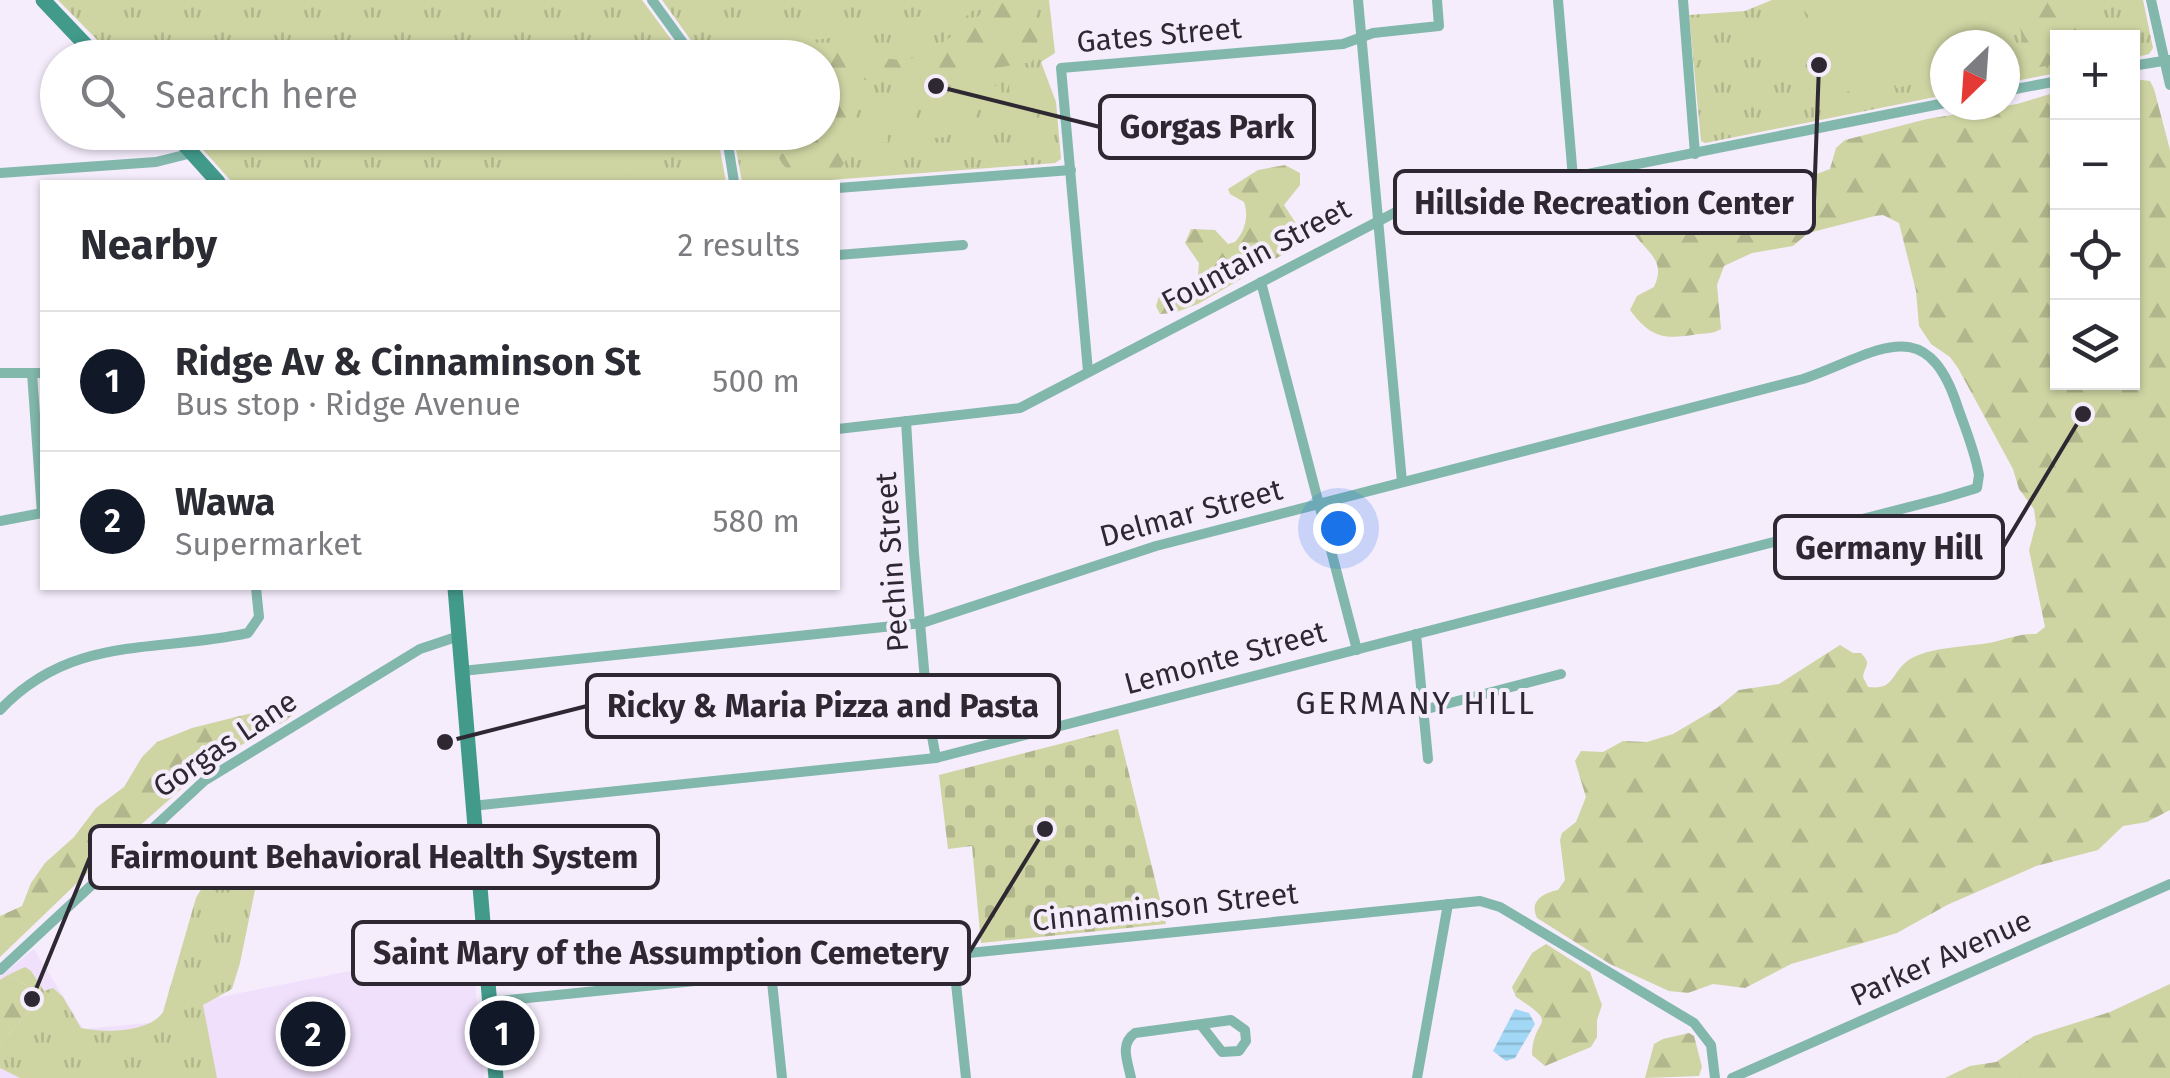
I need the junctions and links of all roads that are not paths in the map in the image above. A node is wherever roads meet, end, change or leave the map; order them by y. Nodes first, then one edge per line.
1 (43, 0) edge
2 (652, 0) edge
3 (1358, 0) edge
4 (1436, 0) edge
5 (1558, 0) edge
6 (1682, 0) edge
7 (2151, 0) edge
8 (1361, 37) junction
9 (81, 40) edge
10 (681, 40) edge
11 (2167, 61) edge
12 (2140, 65) edge
13 (2050, 82) edge
14 (2170, 85) edge
15 (2020, 88) edge
16 (1930, 106) edge
17 (189, 150) edge
18 (729, 150) edge
19 (192, 153) junction
20 (1695, 154) junction
21 (1071, 170) junction
22 (0, 173) edge
23 (1573, 178) junction
24 (216, 180) edge
25 (734, 180) edge
26 (840, 188) edge
27 (1378, 220) junction
28 (963, 246) dead end
29 (840, 255) edge
30 (1261, 282) junction
31 (1088, 371) junction
32 (0, 373) edge
33 (37, 373) edge
34 (906, 421) junction
35 (840, 429) edge
36 (40, 457) edge
37 (1402, 482) junction
38 (1978, 488) joint
39 (1319, 504) junction
40 (40, 513) edge
41 (0, 521) edge
42 (256, 590) edge
43 (455, 590) edge
44 (922, 624) junction
45 (1416, 634) junction
46 (459, 636) junction
47 (1357, 650) junction
48 (462, 671) junction
49 (1561, 674) dead end
50 (0, 710) edge
51 (1423, 710) junction
52 (936, 758) junction
53 (1428, 759) dead end
54 (472, 806) junction
55 (2170, 884) edge
56 (1448, 904) junction
57 (954, 955) junction
58 (0, 970) edge
59 (771, 972) junction
60 (488, 1002) junction
61 (1200, 1025) dead end
62 (496, 1078) edge
63 (782, 1078) edge
64 (966, 1078) edge
65 (1131, 1078) edge
66 (1417, 1078) edge
67 (1715, 1078) edge
68 (1732, 1078) edge

1 - 9 main road
2 - 10 street
3 - 8 street
4 - 8 street, Gates Street
5 - 23 street
6 - 20 street
7 - 11 street
8 - 21 street, Gates Street
8 - 27 street
11 - 12 street
11 - 14 street
13 - 15 street
16 - 20 street, Fountain Street
17 - 19 main road
18 - 25 street
19 - 22 street
19 - 24 main road
20 - 23 street, Fountain Street
21 - 26 street
21 - 31 street
23 - 27 street, Fountain Street
27 - 30 street, Fountain Street
27 - 37 street
28 - 29 street
30 - 31 street, Fountain Street
30 - 39 street
31 - 34 street, Fountain Street
32 - 33 street
33 - 36 street
34 - 35 street, Fountain Street
34 - 44 street, Pechin Street
37 - 38 street, Delmar Street
37 - 39 street, Delmar Street
38 - 45 street, Lemonte Street
39 - 44 street, Delmar Street
39 - 47 street
40 - 41 street
42 - 50 street
43 - 46 main road
44 - 48 street, Delmar Street
44 - 52 street, Pechin Street
45 - 47 street, Lemonte Street
45 - 51 street
46 - 48 main road
46 - 58 street, Gorgas Lane
47 - 52 street, Lemonte Street
48 - 54 main road
49 - 51 street
51 - 53 street
52 - 54 street, Lemonte Street
54 - 60 main road
55 - 68 street, Parker Avenue
56 - 57 street, Cinnaminson Street
56 - 66 street
56 - 67 street, Cinnaminson Street
57 - 59 street, Cinnaminson Street
57 - 64 street
59 - 60 street, Cinnaminson Street
59 - 63 street
60 - 62 main road
61 - 65 street

